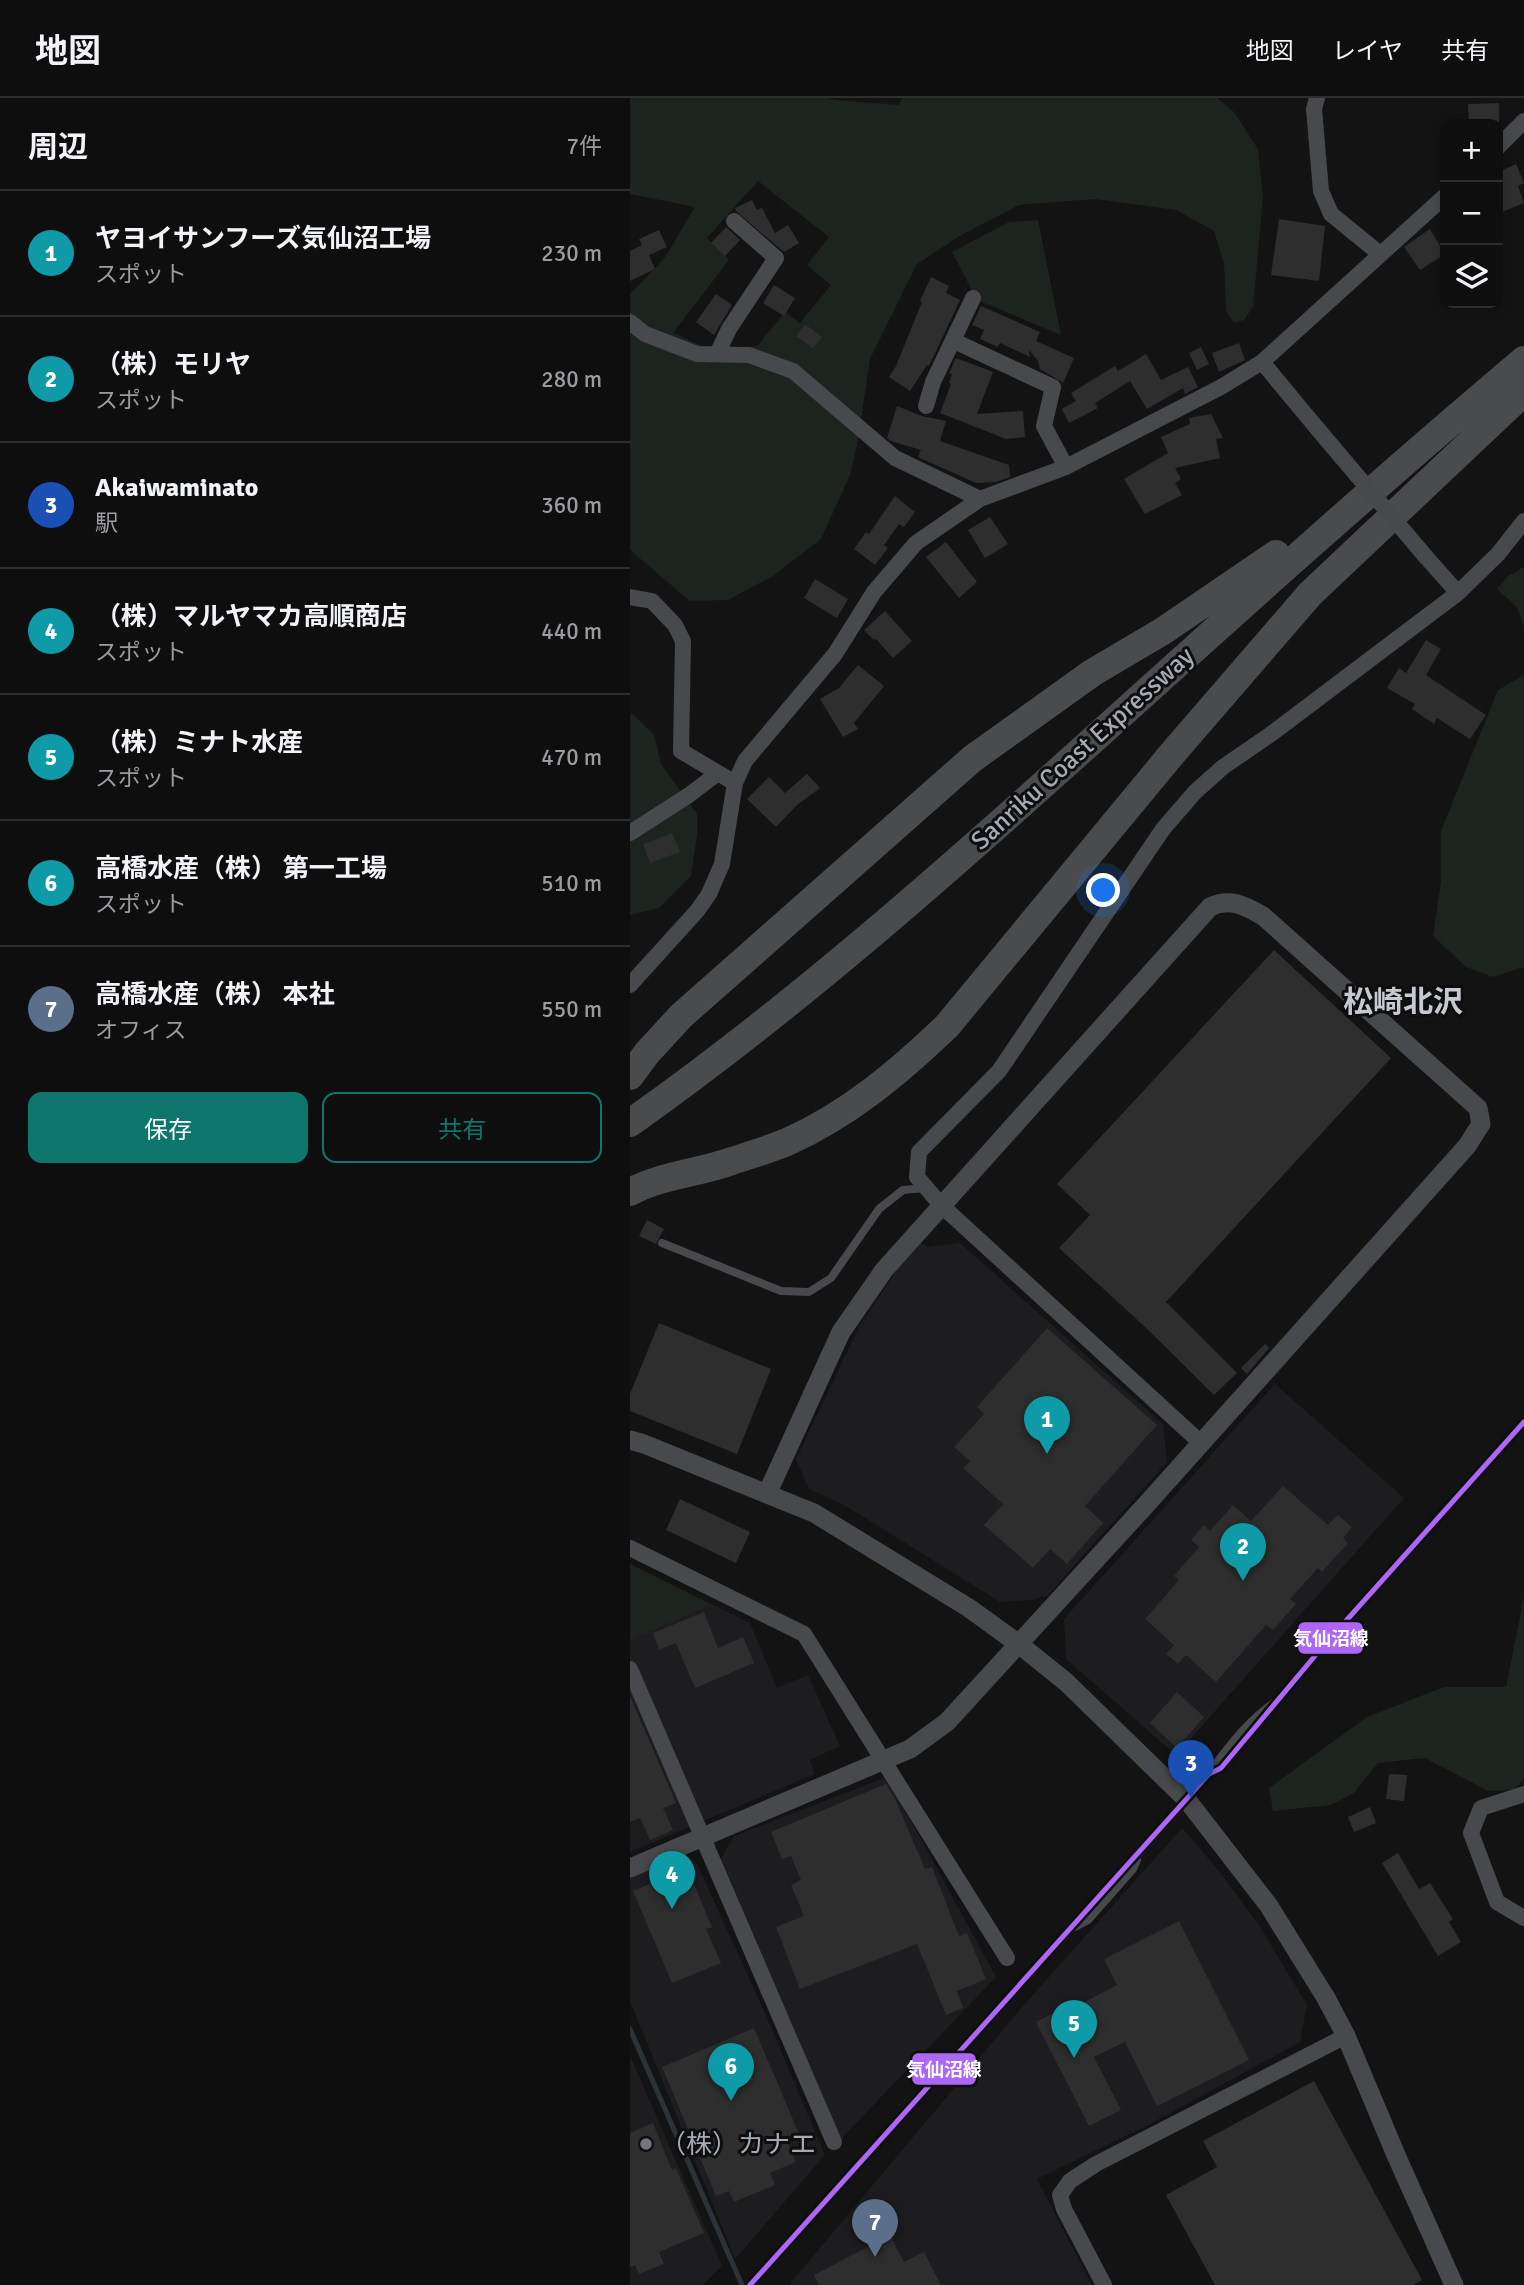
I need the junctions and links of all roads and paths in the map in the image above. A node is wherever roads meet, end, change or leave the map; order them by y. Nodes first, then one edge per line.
1 (1317, 98) edge
2 (1524, 121) edge
3 (1503, 143) edge
4 (1440, 200) edge
5 (734, 221) dead end
6 (1380, 254) junction
7 (974, 298) dead end
8 (630, 322) edge
9 (954, 341) junction
10 (717, 354) junction
11 (1524, 360) edge
12 (1262, 362) junction
13 (1524, 390) edge
14 (926, 406) dead end
15 (1418, 449) junction
16 (1066, 467) junction
17 (981, 499) junction
18 (1524, 521) edge
19 (1458, 593) junction
20 (630, 597) edge
21 (718, 773) junction
22 (735, 783) junction
23 (630, 833) edge
24 (630, 985) edge
25 (630, 1076) edge
26 (663, 1109) junction
27 (630, 1123) edge
28 (630, 1142) edge
29 (926, 1188) junction
30 (630, 1192) edge
31 (942, 1206) junction
32 (663, 1243) dead end
33 (1524, 1422) edge
34 (630, 1440) edge
35 (1201, 1443) junction
36 (767, 1494) junction
37 (630, 1548) edge
38 (1020, 1644) junction
39 (630, 1670) edge
40 (884, 1760) junction
41 (1524, 1794) edge
42 (1187, 1800) junction
43 (702, 1838) junction
44 (630, 1868) edge
45 (1524, 1918) edge
46 (1007, 1958) dead end
47 (1346, 2036) junction
48 (834, 2142) dead end
49 (750, 2285) edge
50 (1104, 2285) edge
51 (1454, 2285) edge

1 - 6 street
2 - 3 street
4 - 6 street
5 - 10 street
6 - 12 street
7 - 9 street
8 - 10 street
9 - 14 street
9 - 16 street
10 - 17 street
11 - 15 highway, Sanriku Coast Expressway
12 - 16 street
12 - 19 street, bridge
13 - 26 highway, Sanriku Coast Expressway
13 - 30 highway
15 - 25 highway
15 - 26 highway, Sanriku Coast Expressway
16 - 17 street
17 - 22 street
18 - 19 street
19 - 29 street
20 - 21 street
21 - 22 street
21 - 23 street
22 - 24 street
26 - 27 highway, Sanriku Coast Expressway
26 - 28 highway, Sanriku Coast Expressway
29 - 31 street
29 - 32 lane
31 - 35 street
31 - 35 street
31 - 36 street
33 - 42 lane
34 - 36 street
35 - 38 street
36 - 38 street
37 - 40 street
38 - 40 street
38 - 42 street
39 - 43 street
40 - 43 street
40 - 46 street
41 - 45 street
42 - 47 street
42 - 49 lane
43 - 44 street
43 - 48 street
47 - 50 street
47 - 51 street

